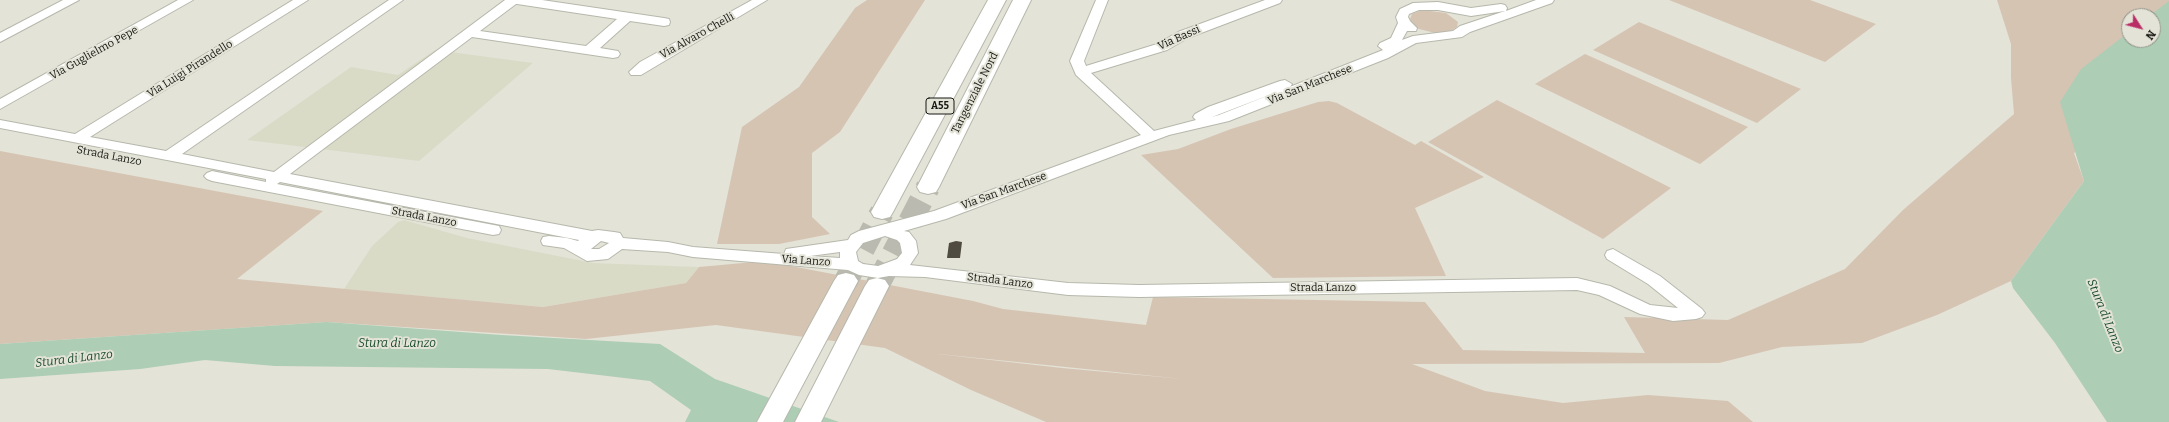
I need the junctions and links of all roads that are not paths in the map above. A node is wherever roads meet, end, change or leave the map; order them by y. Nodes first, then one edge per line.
1 (73, 0) edge
2 (188, 0) edge
3 (302, 0) edge
4 (397, 0) edge
5 (513, 0) edge
6 (517, 0) edge
7 (997, 0) edge
8 (1022, 0) edge
9 (1102, 0) edge
10 (1276, 0) edge
11 (1422, 0) edge
12 (1528, 0) edge
13 (1548, 0) edge
14 (758, 1) edge
15 (1444, 8) junction
16 (1404, 12) edge
17 (628, 16) junction
18 (664, 22) dead end
19 (1465, 29) junction
20 (469, 33) junction
21 (1436, 36) junction
22 (0, 38) edge
23 (590, 50) junction
24 (613, 54) dead end
25 (636, 72) dead end
26 (1081, 72) junction
27 (0, 106) edge
28 (0, 124) edge
29 (1181, 127) junction
30 (0, 134) edge
31 (1152, 136) junction
32 (78, 138) junction
33 (169, 156) junction
34 (271, 181) junction
35 (928, 187) tunnel mouth
36 (882, 212) tunnel mouth
37 (940, 215) junction
38 (885, 231) junction
39 (851, 245) junction
40 (693, 252) joint
41 (909, 253) junction
42 (1613, 256) dead end
43 (760, 257) junction
44 (945, 275) junction
45 (846, 279) junction
46 (879, 284) junction
47 (770, 422) edge
48 (808, 422) edge

1 - 22 street
2 - 27 street, Via Guglielmo Pepe
3 - 32 street, Via Luigi Pirandello
4 - 33 street
5 - 20 street
6 - 17 street
7 - 36 highway, A55
8 - 35 highway, Tangenziale Nord / A55
9 - 26 street
10 - 26 street, Via Bassi
11 - 15 street
12 - 15 street
13 - 19 street, Via San Marchese
14 - 25 street, Via Alvaro Chelli
15 - 16 street
15 - 19 street
16 - 21 street, Via San Marchese
16 - 29 street, Via San Marchese
17 - 18 street
17 - 23 street
19 - 21 street, Via San Marchese
20 - 23 street
20 - 34 street
21 - 29 street, Via San Marchese
23 - 24 street
26 - 31 street
28 - 32 street, Strada Lanzo
29 - 31 street, Via San Marchese
30 - 34 street, Strada Lanzo
31 - 37 street, Via San Marchese
32 - 33 street, Strada Lanzo
33 - 34 street, Strada Lanzo
34 - 40 street, Strada Lanzo
37 - 38 street, Via San Marchese
37 - 41 street, Via San Marchese
38 - 39 street, Via San Marchese
38 - 41 street, Strada Lanzo
39 - 43 street, Via Lanzo
39 - 45 street
40 - 43 street, Via Lanzo
41 - 44 street, Strada Lanzo
41 - 46 street
42 - 44 street, Strada Lanzo
43 - 45 street, Via Lanzo
44 - 46 street, Strada Lanzo
45 - 46 street, Via Lanzo
45 - 47 highway
46 - 48 highway

